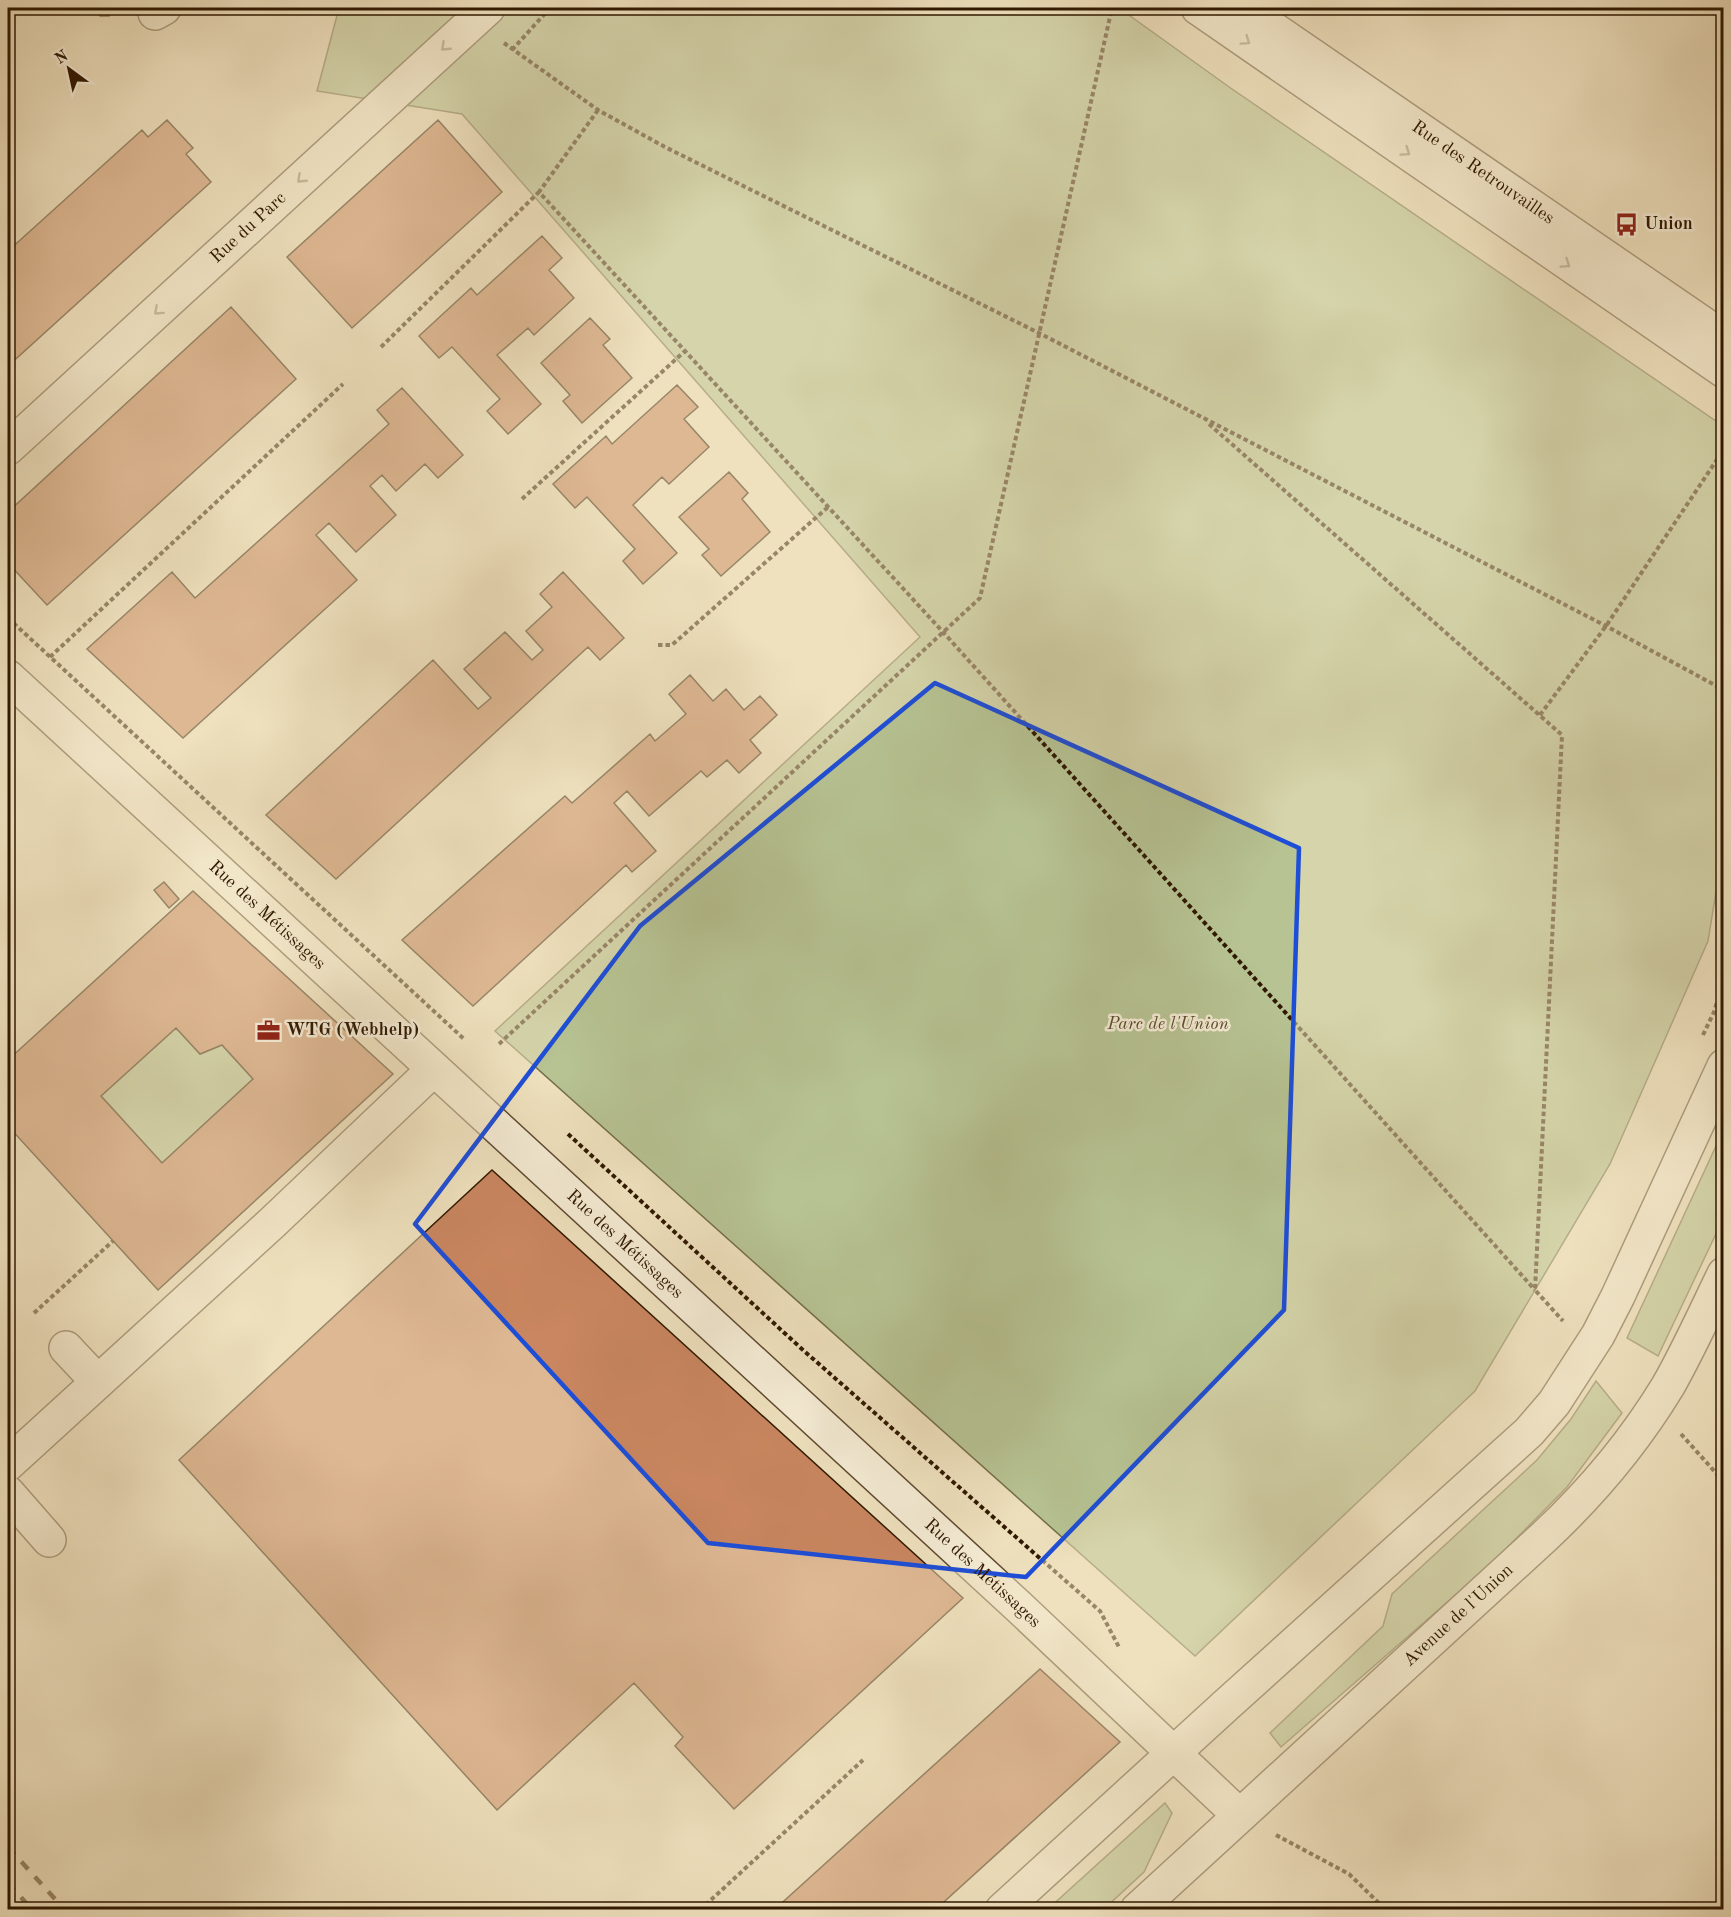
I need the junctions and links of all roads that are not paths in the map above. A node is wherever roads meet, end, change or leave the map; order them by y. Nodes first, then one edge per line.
1 (1198, 8) edge
2 (1243, 8) edge
3 (482, 13) edge
4 (1724, 338) edge
5 (1724, 371) edge
6 (8, 448) edge
7 (8, 677) edge
8 (1724, 1066) edge
9 (434, 1069) junction
10 (1724, 1274) edge
11 (66, 1348) dead end
12 (97, 1381) junction
13 (8, 1464) edge
14 (8, 1493) edge
15 (49, 1540) dead end
16 (1175, 1753) junction
17 (1239, 1815) junction
18 (1002, 1910) edge
19 (1137, 1910) edge

1 -> 5 street
2 - 4 street, Rue des Retrouvailles
3 -> 6 street, Rue du Parc
7 - 9 street, Rue des Métissages
8 - 16 street
9 - 12 street
9 - 16 street, Rue des Métissages
10 - 17 street, Avenue de l'Union
11 - 12 street
12 - 13 street
14 - 15 street
16 - 17 street, Rue des Métissages
16 - 18 street
17 - 19 street, Avenue de l'Union

